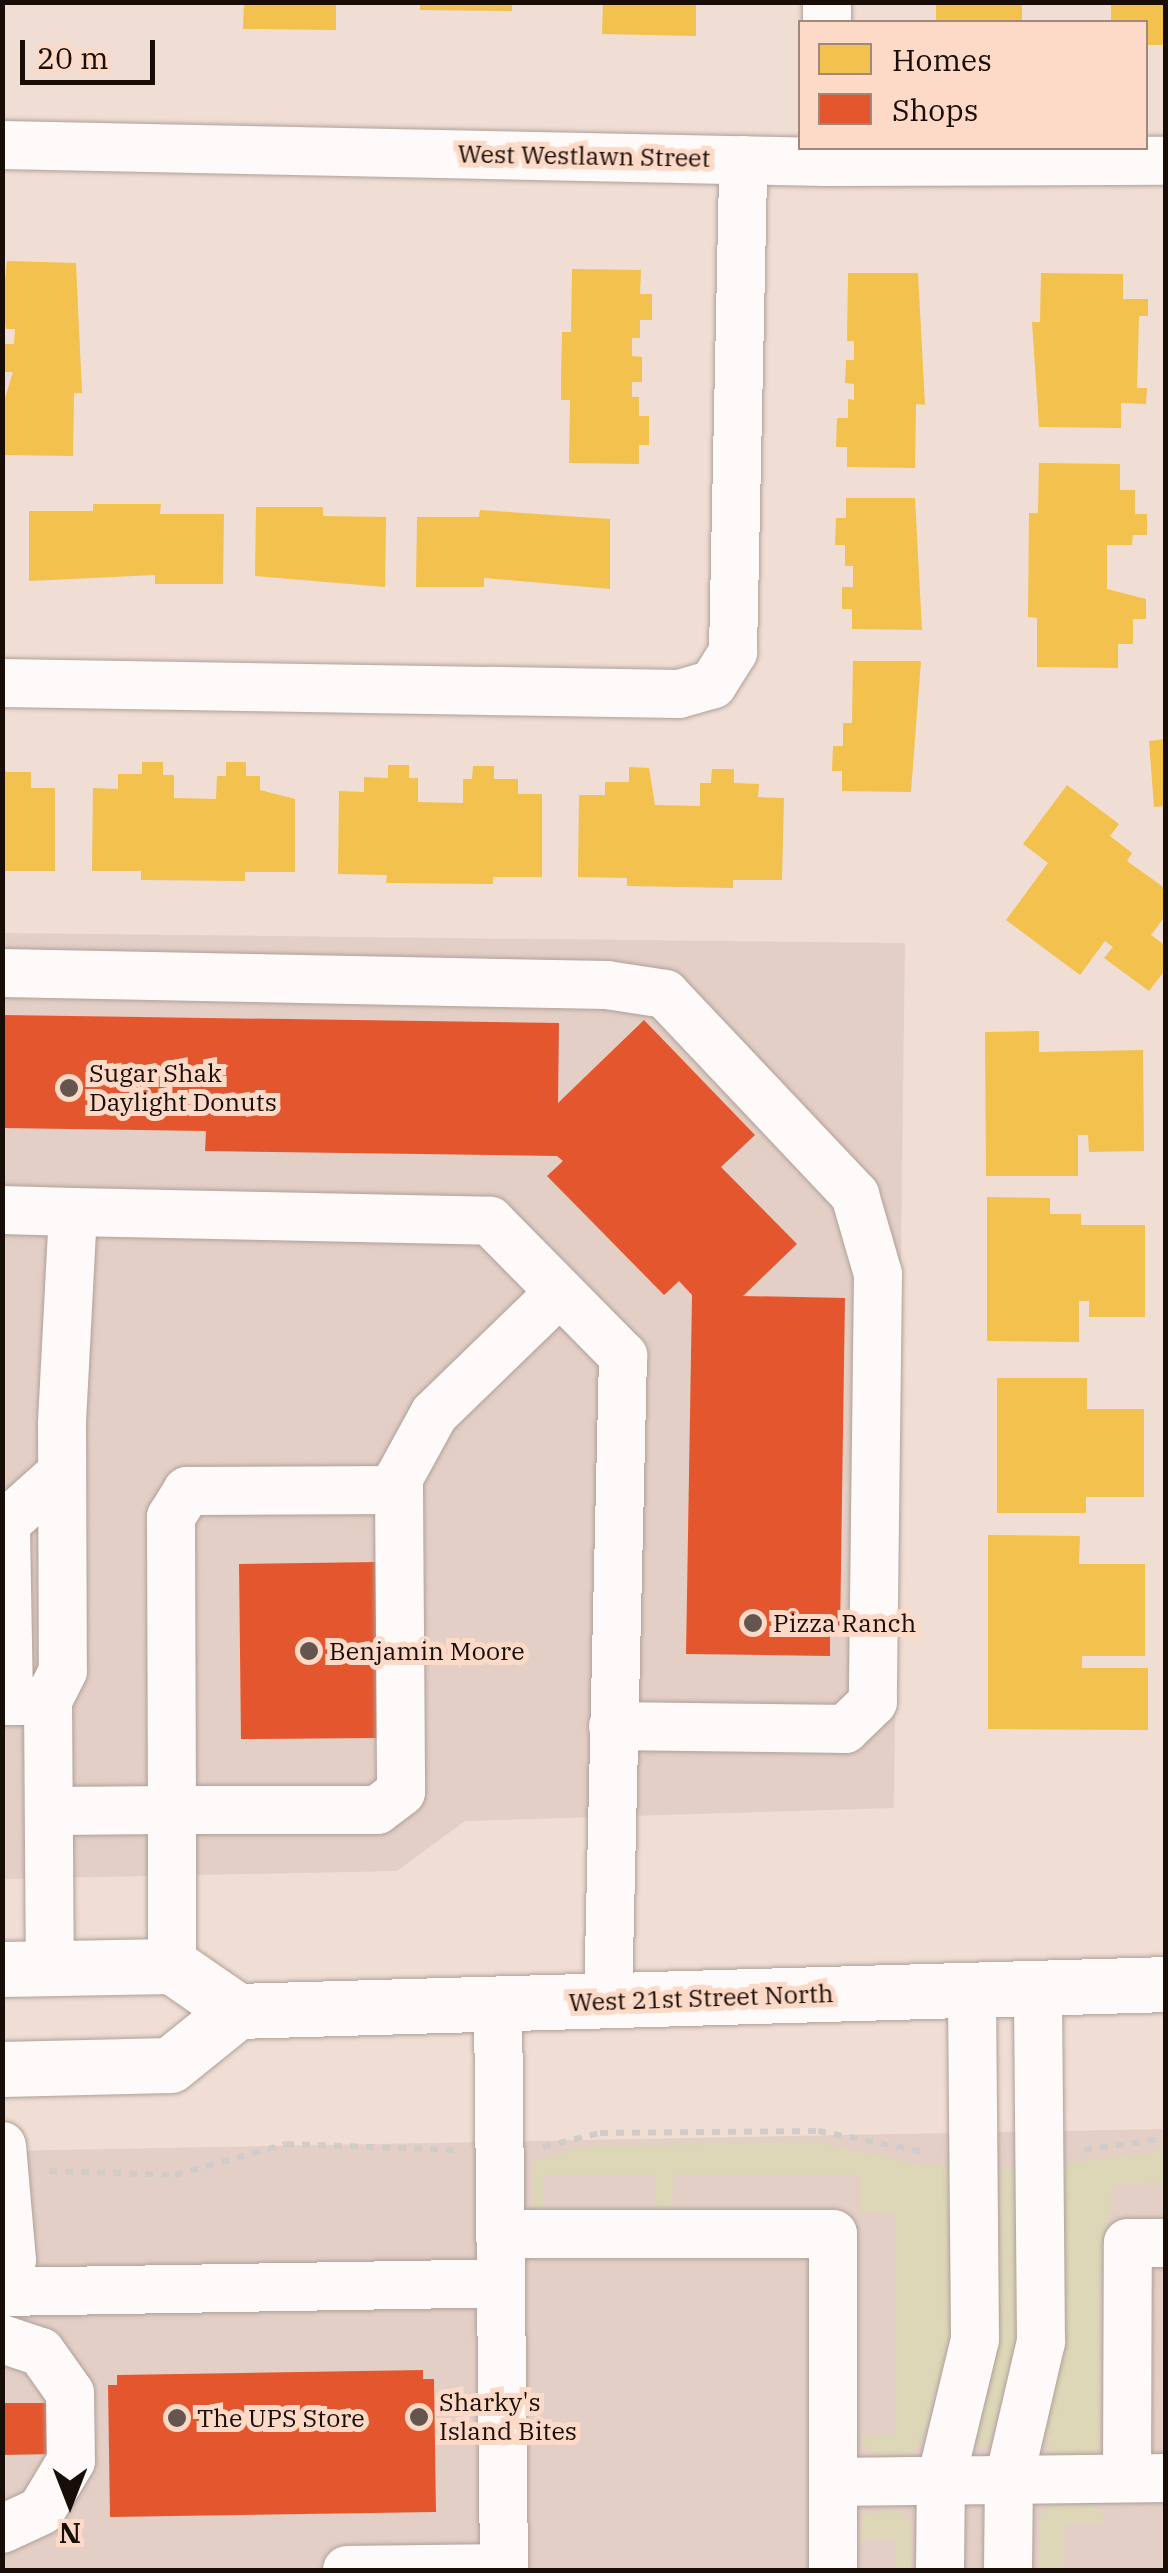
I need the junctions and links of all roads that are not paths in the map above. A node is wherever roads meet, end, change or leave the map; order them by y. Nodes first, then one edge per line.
1 (2, 145) edge
2 (826, 155) edge
3 (743, 160) junction
4 (1166, 161) edge
5 (2, 684) edge
6 (2, 972) edge
7 (2, 1210) edge
8 (73, 1212) junction
9 (560, 1292) junction
10 (399, 1490) junction
11 (20, 1701) edge
12 (613, 1726) junction
13 (172, 1810) junction
14 (49, 1811) junction
15 (172, 1966) junction
16 (26, 1969) edge
17 (1166, 1984) edge
18 (1038, 1988) junction
19 (972, 1989) junction
20 (608, 2002) junction
21 (498, 2005) junction
22 (236, 2011) junction
23 (2, 2068) edge
24 (6, 2159) edge
25 (500, 2234) junction
26 (1166, 2242) edge
27 (2, 2272) edge
28 (501, 2283) junction
29 (2, 2292) edge
30 (2, 2339) edge
31 (1146, 2478) edge
32 (1009, 2479) junction
33 (941, 2480) junction
34 (833, 2482) junction
35 (2, 2529) edge
36 (504, 2569) edge
37 (347, 2570) edge
38 (833, 2570) edge
39 (940, 2570) edge
40 (1008, 2570) edge

1 - 3 street, West Westlawn Street
2 - 3 street, West Westlawn Street
2 - 4 street, West Westlawn Street
3 - 5 street
6 - 12 street
7 - 8 street
8 - 9 street
8 - 11 street
9 - 10 street
9 - 12 street
10 - 13 street
10 - 13 street
11 - 14 street
12 - 20 street
13 - 14 street
13 - 15 street
14 - 16 street
15 - 16 main road
15 - 22 main road
17 - 18 main road, West 21st Street North
18 - 19 main road, West 21st Street North
18 - 32 street
19 - 20 main road, West 21st Street North
19 - 33 street
20 - 21 main road, West 21st Street North
21 - 22 main road, West 21st Street North
21 - 25 street
22 - 23 main road
24 - 27 street
25 - 28 street
25 - 34 street
26 - 31 street
28 - 29 street
28 - 36 street
30 - 35 street
31 - 32 street
32 - 33 street
32 - 40 street
33 - 34 street
33 - 39 street
34 - 38 street
36 - 37 street

